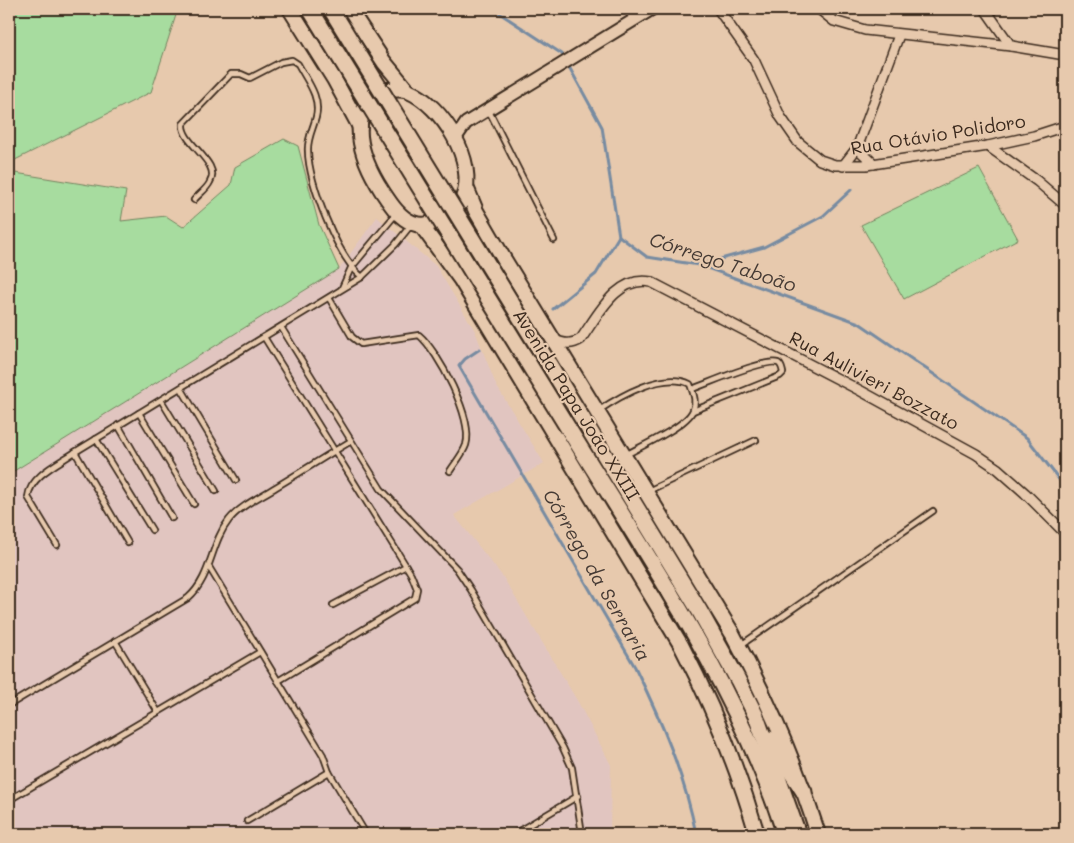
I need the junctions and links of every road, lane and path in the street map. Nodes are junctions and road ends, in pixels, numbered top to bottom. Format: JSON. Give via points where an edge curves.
{"nodes":[{"id":1,"x":290,"y":9,"type":"edge"},
{"id":2,"x":310,"y":9,"type":"edge"},
{"id":3,"x":331,"y":9,"type":"edge"},
{"id":4,"x":349,"y":9,"type":"edge"},
{"id":5,"x":650,"y":9,"type":"edge"},
{"id":6,"x":718,"y":9,"type":"edge"},
{"id":7,"x":819,"y":9,"type":"edge"},
{"id":8,"x":985,"y":9,"type":"edge"},
{"id":9,"x":632,"y":14,"type":"edge"},
{"id":10,"x":899,"y":35,"type":"junction"},
{"id":11,"x":1012,"y":46,"type":"junction"},
{"id":12,"x":1065,"y":55,"type":"edge"},
{"id":13,"x":406,"y":90,"type":"junction"},
{"id":14,"x":488,"y":110,"type":"junction"},
{"id":15,"x":466,"y":123,"type":"junction"},
{"id":16,"x":446,"y":124,"type":"junction"},
{"id":17,"x":1065,"y":126,"type":"edge"},
{"id":18,"x":360,"y":127,"type":"junction"},
{"id":19,"x":455,"y":139,"type":"junction"},
{"id":20,"x":988,"y":146,"type":"junction"},
{"id":21,"x":857,"y":148,"type":"junction"},
{"id":22,"x":874,"y":164,"type":"junction"},
{"id":23,"x":843,"y":166,"type":"junction"},
{"id":24,"x":466,"y":186,"type":"junction"},
{"id":25,"x":194,"y":200,"type":"dead end"},
{"id":26,"x":1065,"y":205,"type":"edge"},
{"id":27,"x":398,"y":212,"type":"junction"},
{"id":28,"x":417,"y":224,"type":"junction"},
{"id":29,"x":554,"y":240,"type":"dead end"},
{"id":30,"x":351,"y":268,"type":"junction"},
{"id":31,"x":362,"y":277,"type":"junction"},
{"id":32,"x":341,"y":289,"type":"junction"},
{"id":33,"x":328,"y":298,"type":"junction"},
{"id":34,"x":281,"y":327,"type":"junction"},
{"id":35,"x":264,"y":337,"type":"junction"},
{"id":36,"x":552,"y":340,"type":"junction"},
{"id":37,"x":181,"y":388,"type":"junction"},
{"id":38,"x":692,"y":390,"type":"junction"},
{"id":39,"x":161,"y":400,"type":"junction"},
{"id":40,"x":693,"y":411,"type":"junction"},
{"id":41,"x":596,"y":412,"type":"junction"},
{"id":42,"x":138,"y":413,"type":"junction"},
{"id":43,"x":118,"y":425,"type":"junction"},
{"id":44,"x":96,"y":439,"type":"junction"},
{"id":45,"x":756,"y":440,"type":"dead end"},
{"id":46,"x":351,"y":441,"type":"junction"},
{"id":47,"x":75,"y":452,"type":"junction"},
{"id":48,"x":334,"y":452,"type":"junction"},
{"id":49,"x":624,"y":456,"type":"junction"},
{"id":50,"x":450,"y":471,"type":"dead end"},
{"id":51,"x":236,"y":480,"type":"dead end"},
{"id":52,"x":216,"y":491,"type":"dead end"},
{"id":53,"x":646,"y":492,"type":"junction"},
{"id":54,"x":194,"y":504,"type":"dead end"},
{"id":55,"x":933,"y":511,"type":"dead end"},
{"id":56,"x":172,"y":518,"type":"dead end"},
{"id":57,"x":152,"y":530,"type":"dead end"},
{"id":58,"x":1065,"y":533,"type":"edge"},
{"id":59,"x":128,"y":543,"type":"dead end"},
{"id":60,"x":56,"y":544,"type":"dead end"},
{"id":61,"x":406,"y":566,"type":"junction"},
{"id":62,"x":209,"y":567,"type":"junction"},
{"id":63,"x":333,"y":605,"type":"dead end"},
{"id":64,"x":9,"y":638,"type":"edge"},
{"id":65,"x":115,"y":640,"type":"junction"},
{"id":66,"x":740,"y":646,"type":"junction"},
{"id":67,"x":9,"y":647,"type":"edge"},
{"id":68,"x":260,"y":652,"type":"junction"},
{"id":69,"x":278,"y":681,"type":"junction"},
{"id":70,"x":9,"y":705,"type":"edge"},
{"id":71,"x":158,"y":712,"type":"junction"},
{"id":72,"x":756,"y":716,"type":"junction"},
{"id":73,"x":756,"y":760,"type":"junction"},
{"id":74,"x":329,"y":772,"type":"junction"},
{"id":75,"x":804,"y":792,"type":"junction"},
{"id":76,"x":578,"y":796,"type":"junction"},
{"id":77,"x":9,"y":800,"type":"edge"},
{"id":78,"x":247,"y":820,"type":"dead end"},
{"id":79,"x":366,"y":834,"type":"edge"},
{"id":80,"x":514,"y":834,"type":"edge"},
{"id":81,"x":582,"y":834,"type":"edge"},
{"id":82,"x":757,"y":834,"type":"edge"},
{"id":83,"x":775,"y":834,"type":"edge"},
{"id":84,"x":785,"y":834,"type":"edge"},
{"id":85,"x":798,"y":834,"type":"edge"},
{"id":86,"x":818,"y":834,"type":"edge"}],
"edges":[{"from":1,"to":18,"type":"main road"},
{"from":2,"to":73,"type":"highway","name":"Avenida Papa João XXIII","bridge":true,"via":[[705,651]]},
{"from":3,"to":72,"type":"highway","name":"Avenida Papa João XXIII","bridge":true,"via":[[699,610]]},
{"from":4,"to":13,"type":"main road"},
{"from":5,"to":9,"type":"street"},
{"from":6,"to":23,"type":"street","name":"Rua Otávio Polidoro","via":[[754,60],[780,116],[798,142],[820,160]]},
{"from":7,"to":10,"type":"street","via":[[847,26]]},
{"from":8,"to":11,"type":"street"},
{"from":9,"to":14,"type":"street","via":[[586,49]]},
{"from":10,"to":11,"type":"street"},
{"from":10,"to":21,"type":"street"},
{"from":11,"to":12,"type":"street"},
{"from":13,"to":16,"type":"main road","via":[[426,102]]},
{"from":13,"to":18,"type":"main road","via":[[386,90],[370,99]]},
{"from":14,"to":15,"type":"street"},
{"from":14,"to":29,"type":"lane"},
{"from":15,"to":16,"type":"street"},
{"from":15,"to":19,"type":"street"},
{"from":16,"to":19,"type":"main road"},
{"from":17,"to":20,"type":"street","name":"Rua Otávio Polidoro"},
{"from":18,"to":27,"type":"main road","via":[[367,165]]},
{"from":19,"to":24,"type":"main road","via":[[464,162]]},
{"from":20,"to":22,"type":"street","name":"Rua Otávio Polidoro"},
{"from":20,"to":26,"type":"street"},
{"from":21,"to":22,"type":"street"},
{"from":21,"to":23,"type":"street"},
{"from":22,"to":23,"type":"street","name":"Rua Otávio Polidoro"},
{"from":24,"to":28,"type":"main road","via":[[457,208],[445,218]]},
{"from":24,"to":36,"type":"main road","name":"Avenida Papa João XXIII","via":[[476,211]]},
{"from":25,"to":30,"type":"lane","via":[[211,182],[212,176],[206,159],[184,132],[184,124],[231,74],[250,78],[292,60],[298,64],[317,102],[309,139],[309,159],[331,232]]},
{"from":27,"to":28,"type":"main road"},
{"from":27,"to":30,"type":"lane"},
{"from":28,"to":31,"type":"lane"},
{"from":28,"to":82,"type":"main road","name":"Avenida Papa João XXIII","via":[[461,280],[682,645],[734,764]]},
{"from":30,"to":31,"type":"lane"},
{"from":30,"to":32,"type":"lane"},
{"from":31,"to":32,"type":"lane"},
{"from":32,"to":33,"type":"lane"},
{"from":33,"to":34,"type":"lane"},
{"from":33,"to":50,"type":"lane","via":[[352,336],[361,344],[418,335],[429,344],[444,366],[464,416],[466,443]]},
{"from":34,"to":35,"type":"lane"},
{"from":34,"to":46,"type":"lane"},
{"from":35,"to":37,"type":"lane"},
{"from":35,"to":48,"type":"lane"},
{"from":36,"to":41,"type":"main road","name":"Avenida Papa João XXIII"},
{"from":36,"to":58,"type":"street","name":"Rua Aulivieri Bozzato","via":[[576,343],[606,304],[626,285],[639,280],[652,282],[976,454],[998,469]]},
{"from":37,"to":39,"type":"lane"},
{"from":37,"to":51,"type":"lane"},
{"from":38,"to":40,"type":"lane","via":[[695,397]]},
{"from":38,"to":40,"type":"lane","via":[[762,363],[778,363],[783,373]]},
{"from":38,"to":41,"type":"lane","via":[[690,384],[681,380],[661,381],[618,398]]},
{"from":39,"to":42,"type":"lane"},
{"from":39,"to":52,"type":"lane"},
{"from":40,"to":49,"type":"lane","via":[[685,420]]},
{"from":41,"to":49,"type":"main road","name":"Avenida Papa João XXIII"},
{"from":42,"to":43,"type":"lane"},
{"from":42,"to":54,"type":"lane"},
{"from":43,"to":44,"type":"lane"},
{"from":43,"to":56,"type":"lane"},
{"from":44,"to":47,"type":"lane"},
{"from":44,"to":57,"type":"lane"},
{"from":45,"to":53,"type":"lane"},
{"from":46,"to":48,"type":"lane"},
{"from":46,"to":76,"type":"lane","via":[[381,489],[457,569],[471,590],[563,748],[572,768]]},
{"from":47,"to":59,"type":"lane"},
{"from":47,"to":60,"type":"lane","via":[[37,478],[28,490],[28,497]]},
{"from":48,"to":61,"type":"lane"},
{"from":48,"to":62,"type":"lane","via":[[230,518],[220,533]]},
{"from":49,"to":53,"type":"main road","name":"Avenida Papa João XXIII"},
{"from":53,"to":66,"type":"main road","name":"Avenida Papa João XXIII"},
{"from":55,"to":66,"type":"lane"},
{"from":61,"to":63,"type":"lane"},
{"from":61,"to":69,"type":"lane","via":[[417,589],[415,598]]},
{"from":62,"to":65,"type":"lane","via":[[198,589],[188,598]]},
{"from":62,"to":68,"type":"lane"},
{"from":64,"to":67,"type":"lane"},
{"from":65,"to":70,"type":"lane"},
{"from":65,"to":71,"type":"lane"},
{"from":66,"to":75,"type":"main road","name":"Avenida Papa João XXIII","via":[[762,688]]},
{"from":68,"to":69,"type":"lane"},
{"from":68,"to":71,"type":"lane"},
{"from":69,"to":74,"type":"lane","via":[[323,755]]},
{"from":71,"to":77,"type":"lane"},
{"from":72,"to":75,"type":"highway"},
{"from":72,"to":85,"type":"highway","name":"Avenida Papa João XXIII"},
{"from":73,"to":83,"type":"highway"},
{"from":73,"to":84,"type":"highway","name":"Avenida Papa João XXIII"},
{"from":74,"to":78,"type":"lane"},
{"from":74,"to":79,"type":"lane"},
{"from":75,"to":86,"type":"main road","name":"Avenida Papa João XXIII"},
{"from":76,"to":80,"type":"lane"},
{"from":76,"to":81,"type":"lane"}]}
